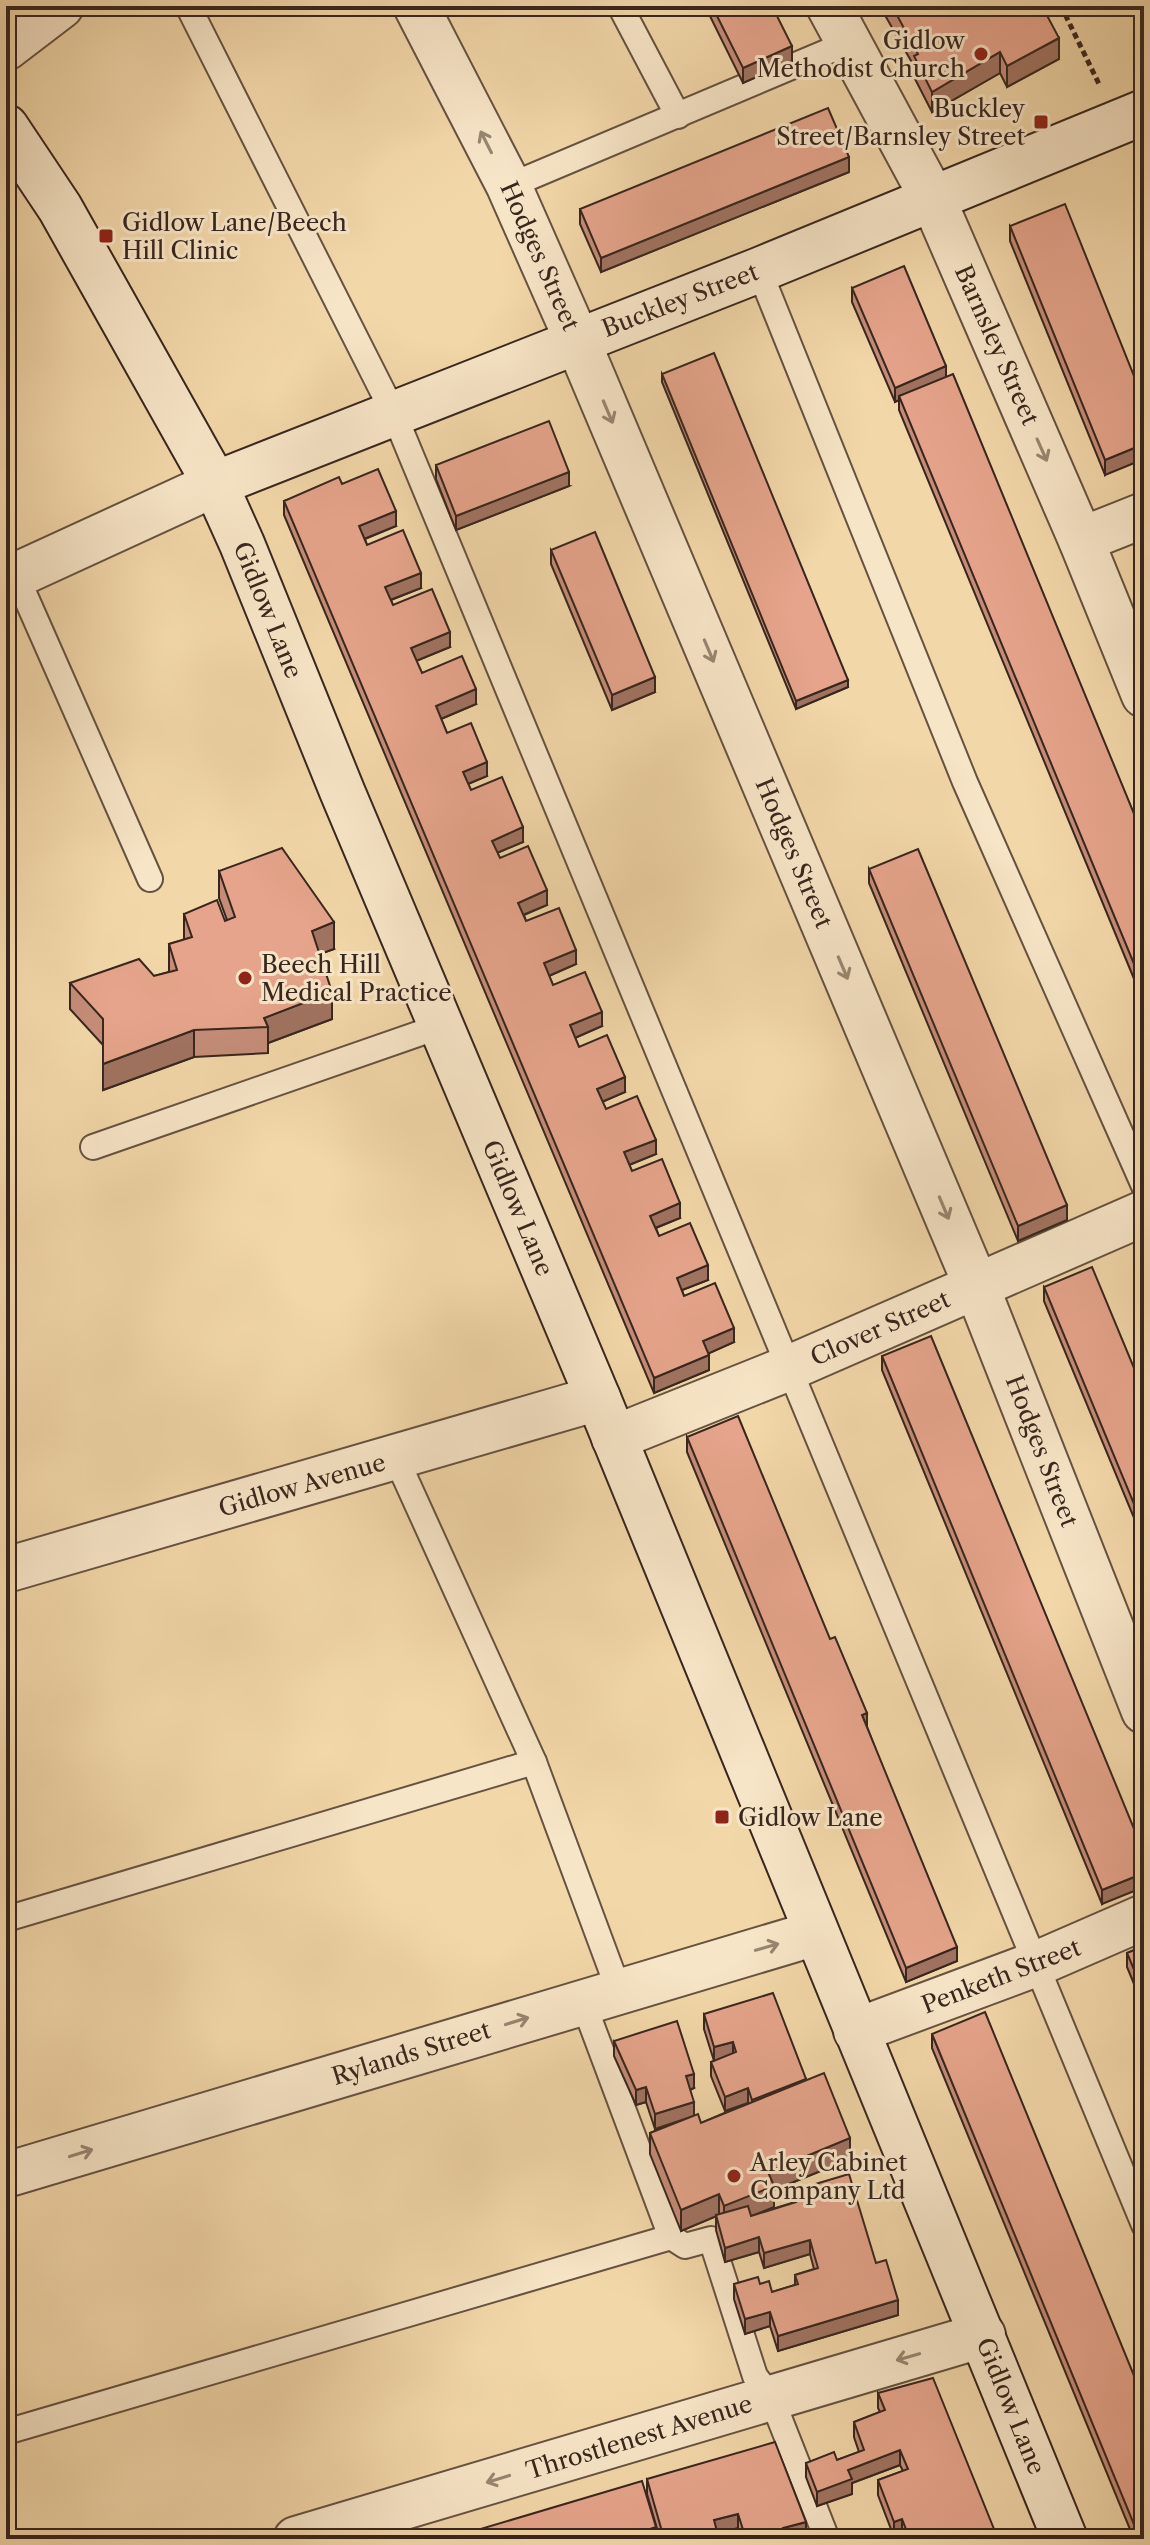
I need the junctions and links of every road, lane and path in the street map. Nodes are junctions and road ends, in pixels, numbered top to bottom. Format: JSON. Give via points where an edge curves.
{"nodes":[{"id":1,"x":61,"y":6,"type":"edge"},
{"id":2,"x":188,"y":6,"type":"edge"},
{"id":3,"x":416,"y":6,"type":"edge"},
{"id":4,"x":620,"y":6,"type":"edge"},
{"id":5,"x":1061,"y":6,"type":"edge"},
{"id":6,"x":839,"y":25,"type":"edge"},
{"id":7,"x":6,"y":48,"type":"edge"},
{"id":8,"x":678,"y":116,"type":"junction"},
{"id":9,"x":1131,"y":117,"type":"edge"},
{"id":10,"x":6,"y":127,"type":"edge"},
{"id":11,"x":509,"y":186,"type":"junction"},
{"id":12,"x":933,"y":199,"type":"junction"},
{"id":13,"x":759,"y":270,"type":"junction"},
{"id":14,"x":577,"y":340,"type":"junction"},
{"id":15,"x":394,"y":414,"type":"junction"},
{"id":16,"x":215,"y":484,"type":"junction"},
{"id":17,"x":1144,"y":515,"type":"edge"},
{"id":18,"x":1081,"y":540,"type":"junction"},
{"id":19,"x":10,"y":570,"type":"edge"},
{"id":20,"x":1144,"y":695,"type":"edge"},
{"id":21,"x":150,"y":879,"type":"dead end"},
{"id":22,"x":441,"y":1026,"type":"junction"},
{"id":23,"x":93,"y":1147,"type":"dead end"},
{"id":24,"x":1144,"y":1186,"type":"edge"},
{"id":25,"x":1144,"y":1213,"type":"edge"},
{"id":26,"x":976,"y":1285,"type":"junction"},
{"id":27,"x":789,"y":1368,"type":"junction"},
{"id":28,"x":598,"y":1398,"type":"junction"},
{"id":29,"x":614,"y":1438,"type":"junction"},
{"id":30,"x":396,"y":1458,"type":"junction"},
{"id":31,"x":6,"y":1570,"type":"edge"},
{"id":32,"x":1144,"y":1711,"type":"edge"},
{"id":33,"x":534,"y":1762,"type":"junction"},
{"id":34,"x":1144,"y":1917,"type":"edge"},
{"id":35,"x":6,"y":1919,"type":"edge"},
{"id":36,"x":816,"y":1933,"type":"junction"},
{"id":37,"x":1036,"y":1964,"type":"junction"},
{"id":38,"x":601,"y":1996,"type":"junction"},
{"id":39,"x":856,"y":2031,"type":"junction"},
{"id":40,"x":6,"y":2175,"type":"edge"},
{"id":41,"x":1144,"y":2225,"type":"edge"},
{"id":42,"x":671,"y":2237,"type":"junction"},
{"id":43,"x":983,"y":2335,"type":"junction"},
{"id":44,"x":771,"y":2397,"type":"junction"},
{"id":45,"x":6,"y":2432,"type":"edge"},
{"id":46,"x":296,"y":2539,"type":"edge"},
{"id":47,"x":827,"y":2539,"type":"edge"},
{"id":48,"x":1065,"y":2539,"type":"edge"}],
"edges":[{"from":1,"to":7,"type":"street"},
{"from":2,"to":15,"type":"lane"},
{"from":11,"to":3,"type":"street","name":"Hodges Street","one_way":true},
{"from":4,"to":8,"type":"lane"},
{"from":5,"to":9,"type":"path"},
{"from":6,"to":8,"type":"lane"},
{"from":6,"to":12,"type":"street","name":"Barnsley Street"},
{"from":8,"to":11,"type":"lane"},
{"from":9,"to":12,"type":"street","name":"Buckley Street"},
{"from":10,"to":16,"type":"street","name":"Gidlow Lane","via":[[60,208]]},
{"from":11,"to":14,"type":"street","name":"Hodges Street"},
{"from":12,"to":13,"type":"street","name":"Buckley Street"},
{"from":12,"to":18,"type":"street","name":"Barnsley Street","one_way":true},
{"from":13,"to":14,"type":"street","name":"Buckley Street"},
{"from":13,"to":24,"type":"lane","via":[[965,782]]},
{"from":14,"to":15,"type":"street","name":"Buckley Street"},
{"from":14,"to":26,"type":"street","name":"Hodges Street","one_way":true},
{"from":15,"to":16,"type":"street","name":"Buckley Street"},
{"from":15,"to":27,"type":"lane"},
{"from":16,"to":19,"type":"street","name":"Buckley Street"},
{"from":16,"to":22,"type":"street","name":"Gidlow Lane"},
{"from":17,"to":18,"type":"street"},
{"from":18,"to":20,"type":"street","name":"Barnsley Street"},
{"from":19,"to":21,"type":"lane"},
{"from":22,"to":23,"type":"lane"},
{"from":22,"to":28,"type":"street","name":"Gidlow Lane"},
{"from":25,"to":26,"type":"street","name":"Clover Street"},
{"from":26,"to":27,"type":"street","name":"Clover Street"},
{"from":26,"to":32,"type":"street","name":"Hodges Street"},
{"from":27,"to":29,"type":"street","name":"Clover Street"},
{"from":27,"to":37,"type":"lane"},
{"from":28,"to":29,"type":"street","name":"Gidlow Lane"},
{"from":28,"to":30,"type":"street","name":"Gidlow Avenue"},
{"from":29,"to":36,"type":"street","name":"Gidlow Lane"},
{"from":30,"to":31,"type":"street","name":"Gidlow Avenue"},
{"from":30,"to":33,"type":"lane"},
{"from":33,"to":35,"type":"lane"},
{"from":33,"to":38,"type":"lane"},
{"from":34,"to":37,"type":"street","name":"Penketh Street"},
{"from":38,"to":36,"type":"street","name":"Rylands Street","one_way":true},
{"from":36,"to":39,"type":"street","name":"Gidlow Lane"},
{"from":37,"to":39,"type":"street","name":"Penketh Street"},
{"from":37,"to":41,"type":"lane"},
{"from":40,"to":38,"type":"street","name":"Rylands Street","one_way":true},
{"from":38,"to":42,"type":"lane"},
{"from":39,"to":43,"type":"street","name":"Gidlow Lane"},
{"from":42,"to":44,"type":"lane","via":[[685,2246],[711,2239],[755,2376]]},
{"from":42,"to":45,"type":"lane"},
{"from":43,"to":44,"type":"street","name":"Throstlenest Avenue","one_way":true},
{"from":43,"to":48,"type":"street","name":"Gidlow Lane"},
{"from":44,"to":46,"type":"street","name":"Throstlenest Avenue","one_way":true},
{"from":44,"to":47,"type":"lane"}]}
